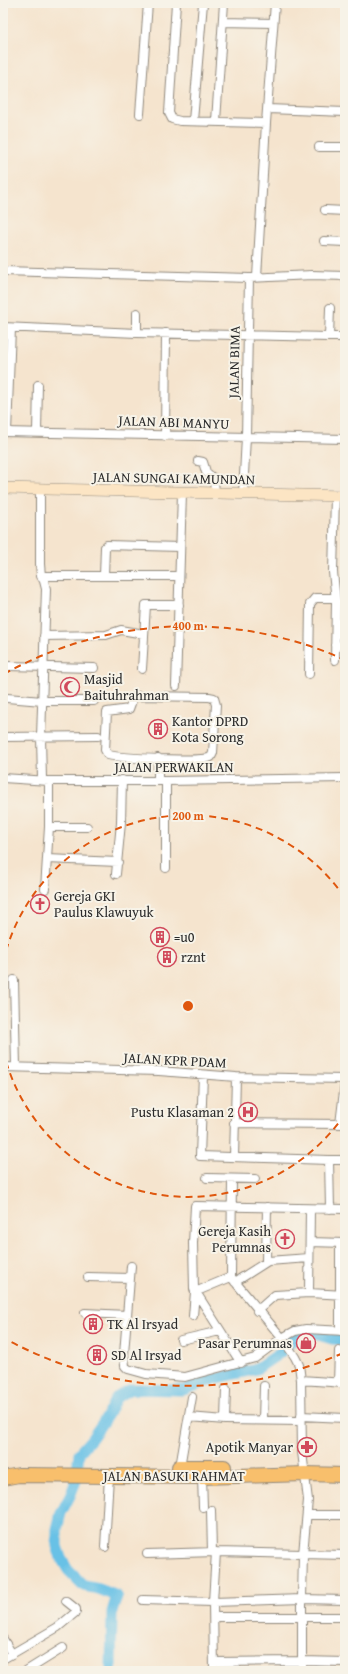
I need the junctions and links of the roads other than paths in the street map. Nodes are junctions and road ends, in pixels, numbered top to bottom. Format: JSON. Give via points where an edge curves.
{"nodes":[{"id":1,"x":148,"y":3,"type":"edge"},
{"id":2,"x":176,"y":3,"type":"edge"},
{"id":3,"x":203,"y":3,"type":"edge"},
{"id":4,"x":224,"y":3,"type":"edge"},
{"id":5,"x":275,"y":3,"type":"edge"},
{"id":6,"x":223,"y":22,"type":"junction"},
{"id":7,"x":273,"y":23,"type":"junction"},
{"id":8,"x":268,"y":109,"type":"junction"},
{"id":9,"x":345,"y":112,"type":"edge"},
{"id":10,"x":140,"y":114,"type":"dead end"},
{"id":11,"x":193,"y":121,"type":"junction"},
{"id":12,"x":216,"y":121,"type":"junction"},
{"id":13,"x":266,"y":123,"type":"junction"},
{"id":14,"x":319,"y":147,"type":"dead end"},
{"id":15,"x":345,"y":147,"type":"edge"},
{"id":16,"x":326,"y":210,"type":"dead end"},
{"id":17,"x":345,"y":211,"type":"edge"},
{"id":18,"x":324,"y":242,"type":"dead end"},
{"id":19,"x":345,"y":242,"type":"edge"},
{"id":20,"x":3,"y":271,"type":"edge"},
{"id":21,"x":345,"y":276,"type":"edge"},
{"id":22,"x":253,"y":277,"type":"junction"},
{"id":23,"x":330,"y":308,"type":"dead end"},
{"id":24,"x":137,"y":313,"type":"dead end"},
{"id":25,"x":7,"y":328,"type":"edge"},
{"id":26,"x":137,"y":333,"type":"junction"},
{"id":27,"x":166,"y":333,"type":"junction"},
{"id":28,"x":248,"y":336,"type":"junction"},
{"id":29,"x":329,"y":337,"type":"junction"},
{"id":30,"x":345,"y":337,"type":"edge"},
{"id":31,"x":38,"y":385,"type":"dead end"},
{"id":32,"x":5,"y":432,"type":"edge"},
{"id":33,"x":36,"y":432,"type":"junction"},
{"id":34,"x":165,"y":436,"type":"junction"},
{"id":35,"x":246,"y":437,"type":"junction"},
{"id":36,"x":345,"y":439,"type":"edge"},
{"id":37,"x":198,"y":461,"type":"dead end"},
{"id":38,"x":3,"y":488,"type":"edge"},
{"id":39,"x":40,"y":489,"type":"junction"},
{"id":40,"x":182,"y":493,"type":"junction"},
{"id":41,"x":214,"y":494,"type":"junction"},
{"id":42,"x":243,"y":494,"type":"junction"},
{"id":43,"x":340,"y":496,"type":"edge"},
{"id":44,"x":180,"y":547,"type":"junction"},
{"id":45,"x":41,"y":576,"type":"junction"},
{"id":46,"x":104,"y":576,"type":"junction"},
{"id":47,"x":179,"y":576,"type":"junction"},
{"id":48,"x":335,"y":598,"type":"junction"},
{"id":49,"x":179,"y":605,"type":"junction"},
{"id":50,"x":144,"y":634,"type":"junction"},
{"id":51,"x":44,"y":636,"type":"junction"},
{"id":52,"x":335,"y":646,"type":"junction"},
{"id":53,"x":345,"y":646,"type":"edge"},
{"id":54,"x":335,"y":660,"type":"dead end"},
{"id":55,"x":7,"y":666,"type":"dead end"},
{"id":56,"x":44,"y":668,"type":"junction"},
{"id":57,"x":94,"y":668,"type":"dead end"},
{"id":58,"x":142,"y":669,"type":"dead end"},
{"id":59,"x":310,"y":674,"type":"dead end"},
{"id":60,"x":176,"y":686,"type":"dead end"},
{"id":61,"x":7,"y":698,"type":"dead end"},
{"id":62,"x":42,"y":701,"type":"junction"},
{"id":63,"x":94,"y":701,"type":"dead end"},
{"id":64,"x":98,"y":736,"type":"dead end"},
{"id":65,"x":3,"y":737,"type":"edge"},
{"id":66,"x":41,"y":737,"type":"junction"},
{"id":67,"x":158,"y":758,"type":"junction"},
{"id":68,"x":3,"y":778,"type":"edge"},
{"id":69,"x":345,"y":778,"type":"edge"},
{"id":70,"x":45,"y":780,"type":"junction"},
{"id":71,"x":122,"y":780,"type":"junction"},
{"id":72,"x":162,"y":781,"type":"junction"},
{"id":73,"x":50,"y":827,"type":"junction"},
{"id":74,"x":87,"y":827,"type":"dead end"},
{"id":75,"x":47,"y":859,"type":"junction"},
{"id":76,"x":118,"y":862,"type":"junction"},
{"id":77,"x":166,"y":868,"type":"dead end"},
{"id":78,"x":116,"y":874,"type":"dead end"},
{"id":79,"x":45,"y":889,"type":"dead end"},
{"id":80,"x":14,"y":980,"type":"dead end"},
{"id":81,"x":3,"y":1067,"type":"edge"},
{"id":82,"x":16,"y":1067,"type":"junction"},
{"id":83,"x":202,"y":1075,"type":"junction"},
{"id":84,"x":236,"y":1077,"type":"junction"},
{"id":85,"x":345,"y":1079,"type":"edge"},
{"id":86,"x":345,"y":1083,"type":"edge"},
{"id":87,"x":234,"y":1123,"type":"junction"},
{"id":88,"x":343,"y":1124,"type":"edge"},
{"id":89,"x":234,"y":1157,"type":"junction"},
{"id":90,"x":329,"y":1160,"type":"junction"},
{"id":91,"x":345,"y":1160,"type":"edge"},
{"id":92,"x":206,"y":1178,"type":"dead end"},
{"id":93,"x":232,"y":1179,"type":"junction"},
{"id":94,"x":255,"y":1179,"type":"dead end"},
{"id":95,"x":231,"y":1206,"type":"junction"},
{"id":96,"x":267,"y":1208,"type":"junction"},
{"id":97,"x":310,"y":1209,"type":"junction"},
{"id":98,"x":330,"y":1209,"type":"junction"},
{"id":99,"x":345,"y":1209,"type":"edge"},
{"id":100,"x":310,"y":1242,"type":"junction"},
{"id":101,"x":342,"y":1243,"type":"edge"},
{"id":102,"x":309,"y":1258,"type":"junction"},
{"id":103,"x":266,"y":1262,"type":"junction"},
{"id":104,"x":130,"y":1266,"type":"dead end"},
{"id":105,"x":88,"y":1277,"type":"dead end"},
{"id":106,"x":130,"y":1278,"type":"junction"},
{"id":107,"x":233,"y":1279,"type":"junction"},
{"id":108,"x":195,"y":1292,"type":"junction"},
{"id":109,"x":309,"y":1293,"type":"junction"},
{"id":110,"x":343,"y":1295,"type":"edge"},
{"id":111,"x":258,"y":1311,"type":"junction"},
{"id":112,"x":85,"y":1313,"type":"dead end"},
{"id":113,"x":127,"y":1315,"type":"junction"},
{"id":114,"x":193,"y":1316,"type":"dead end"},
{"id":115,"x":220,"y":1331,"type":"junction"},
{"id":116,"x":343,"y":1331,"type":"edge"},
{"id":117,"x":282,"y":1339,"type":"junction"},
{"id":118,"x":181,"y":1340,"type":"dead end"},
{"id":119,"x":339,"y":1351,"type":"dead end"},
{"id":120,"x":241,"y":1363,"type":"junction"},
{"id":121,"x":301,"y":1380,"type":"junction"},
{"id":122,"x":341,"y":1383,"type":"edge"},
{"id":123,"x":264,"y":1386,"type":"dead end"},
{"id":124,"x":226,"y":1389,"type":"dead end"},
{"id":125,"x":192,"y":1397,"type":"dead end"},
{"id":126,"x":190,"y":1417,"type":"junction"},
{"id":127,"x":345,"y":1418,"type":"edge"},
{"id":128,"x":301,"y":1419,"type":"junction"},
{"id":129,"x":225,"y":1420,"type":"junction"},
{"id":130,"x":263,"y":1420,"type":"junction"},
{"id":131,"x":180,"y":1467,"type":"junction"},
{"id":132,"x":345,"y":1468,"type":"edge"},
{"id":133,"x":3,"y":1469,"type":"edge"},
{"id":134,"x":149,"y":1471,"type":"junction"},
{"id":135,"x":305,"y":1471,"type":"junction"},
{"id":136,"x":60,"y":1472,"type":"junction"},
{"id":137,"x":101,"y":1473,"type":"junction"},
{"id":138,"x":345,"y":1475,"type":"edge"},
{"id":139,"x":202,"y":1477,"type":"junction"},
{"id":140,"x":3,"y":1478,"type":"edge"},
{"id":141,"x":307,"y":1515,"type":"junction"},
{"id":142,"x":345,"y":1515,"type":"edge"},
{"id":143,"x":106,"y":1547,"type":"dead end"},
{"id":144,"x":214,"y":1552,"type":"junction"},
{"id":145,"x":147,"y":1554,"type":"dead end"},
{"id":146,"x":303,"y":1554,"type":"junction"},
{"id":147,"x":345,"y":1555,"type":"edge"},
{"id":148,"x":302,"y":1599,"type":"junction"},
{"id":149,"x":143,"y":1600,"type":"dead end"},
{"id":150,"x":345,"y":1600,"type":"edge"},
{"id":151,"x":66,"y":1601,"type":"dead end"},
{"id":152,"x":213,"y":1602,"type":"junction"},
{"id":153,"x":302,"y":1616,"type":"junction"},
{"id":154,"x":214,"y":1617,"type":"junction"},
{"id":155,"x":345,"y":1617,"type":"edge"},
{"id":156,"x":3,"y":1639,"type":"edge"},
{"id":157,"x":63,"y":1648,"type":"dead end"},
{"id":158,"x":12,"y":1654,"type":"junction"},
{"id":159,"x":3,"y":1659,"type":"edge"},
{"id":160,"x":302,"y":1661,"type":"junction"},
{"id":161,"x":214,"y":1662,"type":"junction"},
{"id":162,"x":345,"y":1662,"type":"edge"},
{"id":163,"x":26,"y":1671,"type":"edge"},
{"id":164,"x":214,"y":1671,"type":"edge"},
{"id":165,"x":302,"y":1671,"type":"edge"}],
"edges":[{"from":1,"to":10,"type":"street"},
{"from":2,"to":11,"type":"street","via":[[169,113],[172,119]]},
{"from":3,"to":11,"type":"street"},
{"from":4,"to":6,"type":"street"},
{"from":5,"to":7,"type":"street","name":"JALAN BIMA"},
{"from":6,"to":7,"type":"street"},
{"from":6,"to":12,"type":"street"},
{"from":7,"to":8,"type":"street","name":"JALAN BIMA"},
{"from":8,"to":9,"type":"street"},
{"from":8,"to":13,"type":"street","name":"JALAN BIMA"},
{"from":11,"to":12,"type":"street"},
{"from":12,"to":13,"type":"street"},
{"from":13,"to":22,"type":"street","name":"JALAN BIMA"},
{"from":14,"to":15,"type":"street"},
{"from":16,"to":17,"type":"street"},
{"from":18,"to":19,"type":"street"},
{"from":20,"to":22,"type":"street"},
{"from":21,"to":22,"type":"street"},
{"from":22,"to":28,"type":"street","name":"JALAN BIMA"},
{"from":23,"to":29,"type":"street"},
{"from":24,"to":26,"type":"street"},
{"from":25,"to":26,"type":"street"},
{"from":25,"to":32,"type":"street"},
{"from":26,"to":27,"type":"street"},
{"from":27,"to":28,"type":"street"},
{"from":27,"to":34,"type":"street"},
{"from":28,"to":29,"type":"street"},
{"from":28,"to":35,"type":"street","name":"JALAN BIMA"},
{"from":29,"to":30,"type":"street"},
{"from":31,"to":33,"type":"street"},
{"from":32,"to":33,"type":"street","name":"JALAN ABI MANYU"},
{"from":33,"to":34,"type":"street","name":"JALAN ABI MANYU"},
{"from":34,"to":35,"type":"street","name":"JALAN ABI MANYU"},
{"from":35,"to":36,"type":"street","name":"JALAN ABI MANYU"},
{"from":35,"to":42,"type":"street","name":"JALAN BIMA"},
{"from":37,"to":41,"type":"street","via":[[203,462],[206,472],[214,479]]},
{"from":38,"to":39,"type":"main road","name":"JALAN SUNGAI KAMUNDAN"},
{"from":39,"to":40,"type":"main road","name":"JALAN SUNGAI KAMUNDAN"},
{"from":39,"to":45,"type":"street"},
{"from":40,"to":41,"type":"main road","name":"JALAN SUNGAI KAMUNDAN"},
{"from":40,"to":44,"type":"street"},
{"from":41,"to":42,"type":"main road","name":"JALAN SUNGAI KAMUNDAN"},
{"from":42,"to":43,"type":"main road","name":"JALAN SUNGAI KAMUNDAN"},
{"from":43,"to":48,"type":"street","via":[[333,572]]},
{"from":44,"to":46,"type":"street","via":[[107,545]]},
{"from":44,"to":47,"type":"street"},
{"from":45,"to":46,"type":"street"},
{"from":45,"to":51,"type":"street","via":[[46,589]]},
{"from":46,"to":47,"type":"street"},
{"from":47,"to":49,"type":"street"},
{"from":48,"to":52,"type":"street"},
{"from":48,"to":59,"type":"street","via":[[315,598],[310,604]]},
{"from":49,"to":50,"type":"street","via":[[147,604]]},
{"from":49,"to":60,"type":"street"},
{"from":50,"to":51,"type":"street","via":[[121,630],[106,635]]},
{"from":50,"to":58,"type":"street"},
{"from":51,"to":56,"type":"street"},
{"from":52,"to":53,"type":"street"},
{"from":52,"to":54,"type":"street"},
{"from":55,"to":56,"type":"street"},
{"from":56,"to":57,"type":"street"},
{"from":56,"to":62,"type":"street"},
{"from":61,"to":62,"type":"street"},
{"from":62,"to":63,"type":"street"},
{"from":62,"to":66,"type":"street"},
{"from":64,"to":66,"type":"street"},
{"from":65,"to":66,"type":"street"},
{"from":66,"to":70,"type":"street"},
{"from":67,"to":67,"type":"street","via":[[108,755],[105,750],[107,712],[128,710],[133,698],[137,696],[214,698],[216,705],[211,757]]},
{"from":67,"to":72,"type":"street"},
{"from":68,"to":70,"type":"street","name":"JALAN PERWAKILAN"},
{"from":69,"to":72,"type":"street","name":"JALAN PERWAKILAN"},
{"from":70,"to":71,"type":"street","name":"JALAN PERWAKILAN"},
{"from":70,"to":73,"type":"street"},
{"from":71,"to":72,"type":"street","name":"JALAN PERWAKILAN"},
{"from":71,"to":76,"type":"street"},
{"from":72,"to":77,"type":"street"},
{"from":73,"to":74,"type":"street"},
{"from":73,"to":75,"type":"street"},
{"from":75,"to":76,"type":"street"},
{"from":75,"to":79,"type":"street"},
{"from":76,"to":78,"type":"street"},
{"from":80,"to":82,"type":"street"},
{"from":81,"to":82,"type":"street","name":"JALAN KPR PDAM"},
{"from":82,"to":83,"type":"street","name":"JALAN KPR PDAM","via":[[159,1071]]},
{"from":83,"to":84,"type":"street","name":"JALAN KPR PDAM"},
{"from":83,"to":89,"type":"street","via":[[199,1154],[202,1157]]},
{"from":84,"to":85,"type":"street","name":"JALAN KPR PDAM"},
{"from":84,"to":87,"type":"street"},
{"from":86,"to":88,"type":"street"},
{"from":87,"to":88,"type":"street"},
{"from":87,"to":89,"type":"street"},
{"from":89,"to":90,"type":"street"},
{"from":90,"to":91,"type":"street"},
{"from":90,"to":98,"type":"street"},
{"from":92,"to":93,"type":"street"},
{"from":93,"to":94,"type":"street"},
{"from":93,"to":95,"type":"street"},
{"from":95,"to":96,"type":"street"},
{"from":95,"to":107,"type":"street"},
{"from":95,"to":108,"type":"street","via":[[194,1206]]},
{"from":96,"to":97,"type":"street"},
{"from":96,"to":103,"type":"street"},
{"from":97,"to":98,"type":"street"},
{"from":97,"to":100,"type":"street"},
{"from":98,"to":99,"type":"street"},
{"from":100,"to":101,"type":"street"},
{"from":100,"to":102,"type":"street"},
{"from":101,"to":110,"type":"street"},
{"from":102,"to":103,"type":"street"},
{"from":102,"to":109,"type":"street"},
{"from":103,"to":107,"type":"street"},
{"from":104,"to":106,"type":"street"},
{"from":105,"to":106,"type":"street"},
{"from":106,"to":113,"type":"street"},
{"from":107,"to":108,"type":"street"},
{"from":107,"to":111,"type":"street"},
{"from":108,"to":114,"type":"street"},
{"from":108,"to":115,"type":"street"},
{"from":109,"to":110,"type":"street"},
{"from":109,"to":111,"type":"street","via":[[275,1295]]},
{"from":110,"to":116,"type":"street"},
{"from":111,"to":117,"type":"street"},
{"from":112,"to":113,"type":"street"},
{"from":113,"to":120,"type":"street","via":[[124,1354],[125,1366],[128,1368],[154,1375],[182,1378]]},
{"from":115,"to":118,"type":"street"},
{"from":115,"to":120,"type":"street"},
{"from":116,"to":117,"type":"street","via":[[302,1329]]},
{"from":117,"to":120,"type":"street","via":[[259,1356]]},
{"from":117,"to":121,"type":"street","via":[[299,1365]]},
{"from":119,"to":122,"type":"street"},
{"from":121,"to":122,"type":"street"},
{"from":121,"to":128,"type":"street"},
{"from":123,"to":130,"type":"street"},
{"from":124,"to":129,"type":"street"},
{"from":125,"to":126,"type":"street"},
{"from":126,"to":129,"type":"street"},
{"from":126,"to":131,"type":"street"},
{"from":127,"to":128,"type":"street"},
{"from":128,"to":130,"type":"street"},
{"from":128,"to":135,"type":"street"},
{"from":129,"to":130,"type":"street"},
{"from":131,"to":134,"type":"highway","name":"JALAN BASUKI RAHMAT"},
{"from":131,"to":135,"type":"highway","name":"JALAN BASUKI RAHMAT"},
{"from":132,"to":135,"type":"highway","name":"JALAN BASUKI RAHMAT"},
{"from":133,"to":136,"type":"highway","name":"JALAN BASUKI RAHMAT","via":[[35,1466]]},
{"from":134,"to":137,"type":"highway","name":"JALAN BASUKI RAHMAT"},
{"from":134,"to":139,"type":"highway","name":"JALAN BASUKI RAHMAT"},
{"from":135,"to":138,"type":"highway","name":"JALAN BASUKI RAHMAT"},
{"from":135,"to":139,"type":"highway","name":"JALAN BASUKI RAHMAT"},
{"from":135,"to":141,"type":"street"},
{"from":136,"to":137,"type":"highway","name":"JALAN BASUKI RAHMAT"},
{"from":136,"to":140,"type":"highway","name":"JALAN BASUKI RAHMAT"},
{"from":137,"to":143,"type":"street"},
{"from":139,"to":144,"type":"street"},
{"from":141,"to":142,"type":"street"},
{"from":141,"to":146,"type":"street"},
{"from":144,"to":145,"type":"street"},
{"from":144,"to":146,"type":"street"},
{"from":144,"to":152,"type":"street"},
{"from":146,"to":147,"type":"street"},
{"from":146,"to":148,"type":"street"},
{"from":148,"to":150,"type":"street"},
{"from":148,"to":152,"type":"street"},
{"from":148,"to":153,"type":"street"},
{"from":149,"to":152,"type":"street"},
{"from":151,"to":158,"type":"street","via":[[76,1609],[76,1612],[58,1627]]},
{"from":152,"to":154,"type":"street"},
{"from":153,"to":154,"type":"street"},
{"from":153,"to":155,"type":"street"},
{"from":153,"to":160,"type":"street"},
{"from":154,"to":161,"type":"street"},
{"from":156,"to":158,"type":"street"},
{"from":157,"to":163,"type":"street"},
{"from":158,"to":159,"type":"street"},
{"from":160,"to":161,"type":"street"},
{"from":160,"to":162,"type":"street"},
{"from":160,"to":165,"type":"street"},
{"from":161,"to":164,"type":"street"}]}
